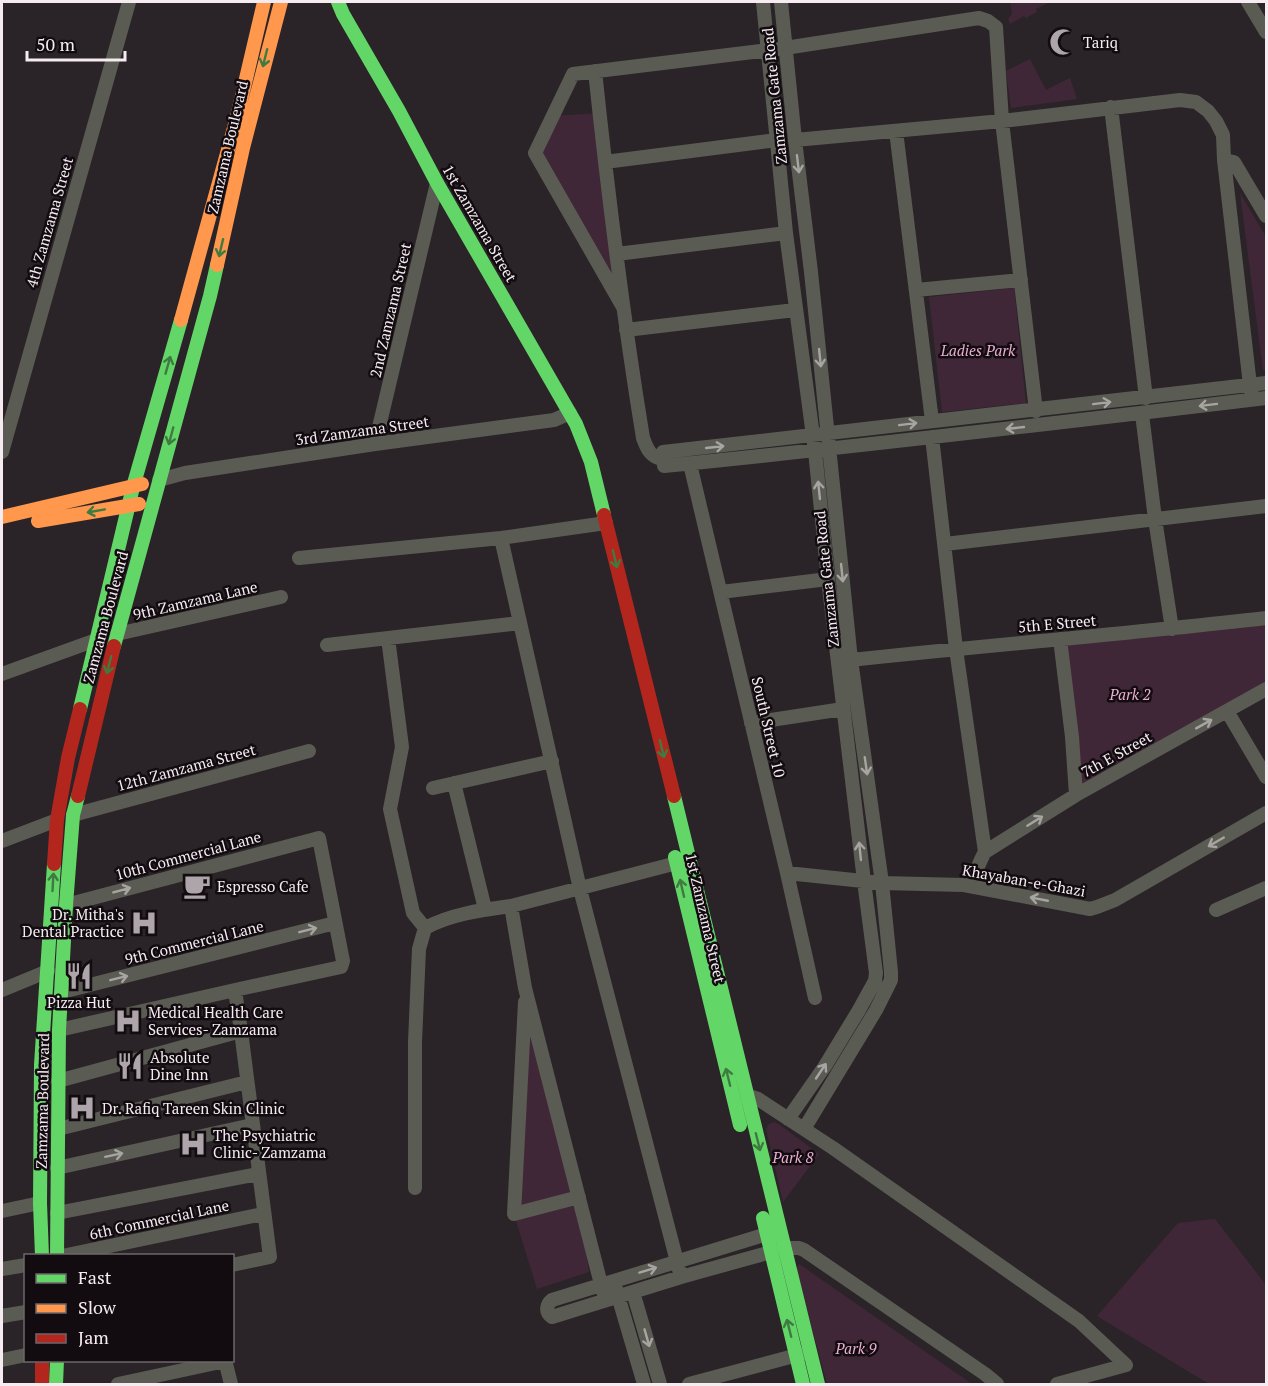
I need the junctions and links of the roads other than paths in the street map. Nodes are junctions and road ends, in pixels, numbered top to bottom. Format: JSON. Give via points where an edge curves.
{"nodes":[{"id":1,"x":129,"y":2,"type":"edge"},
{"id":2,"x":264,"y":2,"type":"edge"},
{"id":3,"x":281,"y":2,"type":"edge"},
{"id":4,"x":338,"y":2,"type":"edge"},
{"id":5,"x":763,"y":2,"type":"edge"},
{"id":6,"x":781,"y":2,"type":"edge"},
{"id":7,"x":1248,"y":2,"type":"edge"},
{"id":8,"x":1262,"y":13,"type":"edge"},
{"id":9,"x":1266,"y":32,"type":"edge"},
{"id":10,"x":785,"y":48,"type":"junction"},
{"id":11,"x":768,"y":49,"type":"junction"},
{"id":12,"x":595,"y":71,"type":"junction"},
{"id":13,"x":790,"y":95,"type":"junction"},
{"id":14,"x":772,"y":98,"type":"junction"},
{"id":15,"x":1111,"y":107,"type":"junction"},
{"id":16,"x":1002,"y":121,"type":"junction"},
{"id":17,"x":896,"y":130,"type":"junction"},
{"id":18,"x":777,"y":140,"type":"junction"},
{"id":19,"x":795,"y":140,"type":"junction"},
{"id":20,"x":1224,"y":160,"type":"junction"},
{"id":21,"x":605,"y":162,"type":"junction"},
{"id":22,"x":437,"y":183,"type":"junction"},
{"id":23,"x":1266,"y":216,"type":"edge"},
{"id":24,"x":786,"y":233,"type":"junction"},
{"id":25,"x":617,"y":254,"type":"junction"},
{"id":26,"x":811,"y":272,"type":"junction"},
{"id":27,"x":791,"y":273,"type":"junction"},
{"id":28,"x":1021,"y":280,"type":"junction"},
{"id":29,"x":916,"y":290,"type":"junction"},
{"id":30,"x":623,"y":307,"type":"junction"},
{"id":31,"x":795,"y":310,"type":"junction"},
{"id":32,"x":626,"y":330,"type":"junction"},
{"id":33,"x":1266,"y":384,"type":"edge"},
{"id":34,"x":1250,"y":386,"type":"junction"},
{"id":35,"x":1146,"y":398,"type":"junction"},
{"id":36,"x":1260,"y":399,"type":"edge"},
{"id":37,"x":1036,"y":411,"type":"junction"},
{"id":38,"x":570,"y":413,"type":"junction"},
{"id":39,"x":1142,"y":414,"type":"junction"},
{"id":40,"x":932,"y":422,"type":"junction"},
{"id":41,"x":981,"y":424,"type":"junction"},
{"id":42,"x":827,"y":434,"type":"junction"},
{"id":43,"x":813,"y":436,"type":"junction"},
{"id":44,"x":932,"y":438,"type":"junction"},
{"id":45,"x":375,"y":444,"type":"junction"},
{"id":46,"x":822,"y":450,"type":"junction"},
{"id":47,"x":2,"y":452,"type":"edge"},
{"id":48,"x":663,"y":459,"type":"junction"},
{"id":49,"x":690,"y":464,"type":"junction"},
{"id":50,"x":159,"y":480,"type":"junction"},
{"id":51,"x":133,"y":487,"type":"junction"},
{"id":52,"x":154,"y":501,"type":"junction"},
{"id":53,"x":129,"y":506,"type":"junction"},
{"id":54,"x":1266,"y":506,"type":"edge"},
{"id":55,"x":2,"y":517,"type":"edge"},
{"id":56,"x":1155,"y":519,"type":"junction"},
{"id":57,"x":599,"y":524,"type":"junction"},
{"id":58,"x":2,"y":528,"type":"edge"},
{"id":59,"x":501,"y":538,"type":"junction"},
{"id":60,"x":839,"y":543,"type":"junction"},
{"id":61,"x":824,"y":544,"type":"junction"},
{"id":62,"x":945,"y":544,"type":"junction"},
{"id":63,"x":598,"y":546,"type":"dead end"},
{"id":64,"x":299,"y":558,"type":"dead end"},
{"id":65,"x":606,"y":578,"type":"dead end"},
{"id":66,"x":828,"y":579,"type":"junction"},
{"id":67,"x":721,"y":592,"type":"junction"},
{"id":68,"x":281,"y":597,"type":"dead end"},
{"id":69,"x":616,"y":606,"type":"junction"},
{"id":70,"x":1266,"y":618,"type":"edge"},
{"id":71,"x":520,"y":623,"type":"junction"},
{"id":72,"x":1172,"y":629,"type":"junction"},
{"id":73,"x":117,"y":634,"type":"junction"},
{"id":74,"x":388,"y":638,"type":"junction"},
{"id":75,"x":1060,"y":639,"type":"junction"},
{"id":76,"x":96,"y":640,"type":"junction"},
{"id":77,"x":327,"y":645,"type":"dead end"},
{"id":78,"x":956,"y":649,"type":"junction"},
{"id":79,"x":851,"y":660,"type":"junction"},
{"id":80,"x":2,"y":674,"type":"edge"},
{"id":81,"x":1266,"y":689,"type":"edge"},
{"id":82,"x":843,"y":709,"type":"junction"},
{"id":83,"x":1227,"y":711,"type":"junction"},
{"id":84,"x":751,"y":723,"type":"junction"},
{"id":85,"x":309,"y":751,"type":"dead end"},
{"id":86,"x":552,"y":761,"type":"junction"},
{"id":87,"x":1266,"y":777,"type":"edge"},
{"id":88,"x":454,"y":783,"type":"junction"},
{"id":89,"x":433,"y":788,"type":"dead end"},
{"id":90,"x":1076,"y":795,"type":"junction"},
{"id":91,"x":1266,"y":813,"type":"edge"},
{"id":92,"x":73,"y":815,"type":"junction"},
{"id":93,"x":57,"y":820,"type":"junction"},
{"id":94,"x":2,"y":841,"type":"edge"},
{"id":95,"x":671,"y":843,"type":"dead end"},
{"id":96,"x":985,"y":852,"type":"junction"},
{"id":97,"x":677,"y":863,"type":"junction"},
{"id":98,"x":787,"y":873,"type":"junction"},
{"id":99,"x":864,"y":881,"type":"junction"},
{"id":100,"x":882,"y":883,"type":"junction"},
{"id":101,"x":964,"y":885,"type":"junction"},
{"id":102,"x":1266,"y":888,"type":"edge"},
{"id":103,"x":580,"y":889,"type":"junction"},
{"id":104,"x":66,"y":905,"type":"junction"},
{"id":105,"x":511,"y":906,"type":"junction"},
{"id":106,"x":485,"y":909,"type":"junction"},
{"id":107,"x":1216,"y":910,"type":"dead end"},
{"id":108,"x":335,"y":923,"type":"junction"},
{"id":109,"x":425,"y":928,"type":"junction"},
{"id":110,"x":699,"y":928,"type":"junction"},
{"id":111,"x":48,"y":970,"type":"junction"},
{"id":112,"x":525,"y":988,"type":"junction"},
{"id":113,"x":2,"y":990,"type":"edge"},
{"id":114,"x":235,"y":990,"type":"junction"},
{"id":115,"x":62,"y":992,"type":"junction"},
{"id":116,"x":815,"y":998,"type":"dead end"},
{"id":117,"x":59,"y":1030,"type":"junction"},
{"id":118,"x":241,"y":1031,"type":"junction"},
{"id":119,"x":58,"y":1081,"type":"junction"},
{"id":120,"x":247,"y":1082,"type":"junction"},
{"id":121,"x":740,"y":1097,"type":"junction"},
{"id":122,"x":788,"y":1119,"type":"junction"},
{"id":123,"x":252,"y":1125,"type":"junction"},
{"id":124,"x":58,"y":1129,"type":"junction"},
{"id":125,"x":804,"y":1129,"type":"junction"},
{"id":126,"x":744,"y":1142,"type":"dead end"},
{"id":127,"x":57,"y":1168,"type":"junction"},
{"id":128,"x":258,"y":1174,"type":"junction"},
{"id":129,"x":415,"y":1188,"type":"dead end"},
{"id":130,"x":579,"y":1197,"type":"junction"},
{"id":131,"x":40,"y":1203,"type":"junction"},
{"id":132,"x":760,"y":1205,"type":"dead end"},
{"id":133,"x":2,"y":1211,"type":"edge"},
{"id":134,"x":57,"y":1213,"type":"junction"},
{"id":135,"x":263,"y":1214,"type":"junction"},
{"id":136,"x":767,"y":1234,"type":"junction"},
{"id":137,"x":778,"y":1250,"type":"junction"},
{"id":138,"x":42,"y":1254,"type":"edge"},
{"id":139,"x":57,"y":1254,"type":"edge"},
{"id":140,"x":72,"y":1254,"type":"edge"},
{"id":141,"x":677,"y":1261,"type":"junction"},
{"id":142,"x":24,"y":1264,"type":"edge"},
{"id":143,"x":234,"y":1265,"type":"edge"},
{"id":144,"x":2,"y":1269,"type":"edge"},
{"id":145,"x":681,"y":1277,"type":"junction"},
{"id":146,"x":608,"y":1282,"type":"junction"},
{"id":147,"x":633,"y":1292,"type":"junction"},
{"id":148,"x":612,"y":1298,"type":"junction"},
{"id":149,"x":24,"y":1312,"type":"edge"},
{"id":150,"x":2,"y":1316,"type":"edge"},
{"id":151,"x":803,"y":1353,"type":"junction"},
{"id":152,"x":24,"y":1355,"type":"edge"},
{"id":153,"x":2,"y":1360,"type":"edge"},
{"id":154,"x":42,"y":1362,"type":"edge"},
{"id":155,"x":57,"y":1362,"type":"edge"},
{"id":156,"x":220,"y":1362,"type":"edge"},
{"id":157,"x":225,"y":1362,"type":"edge"},
{"id":158,"x":42,"y":1384,"type":"edge"},
{"id":159,"x":56,"y":1384,"type":"edge"},
{"id":160,"x":117,"y":1384,"type":"edge"},
{"id":161,"x":231,"y":1384,"type":"edge"},
{"id":162,"x":644,"y":1384,"type":"edge"},
{"id":163,"x":660,"y":1384,"type":"edge"},
{"id":164,"x":689,"y":1384,"type":"edge"},
{"id":165,"x":803,"y":1384,"type":"edge"},
{"id":166,"x":818,"y":1384,"type":"edge"},
{"id":167,"x":997,"y":1384,"type":"edge"},
{"id":168,"x":1057,"y":1384,"type":"edge"}],
"edges":[{"from":1,"to":47,"type":"street","name":"4th Zamzama Street"},
{"from":51,"to":2,"type":"main road","name":"Zamzama Boulevard","one_way":true,"via":[[195,273]]},
{"from":3,"to":50,"type":"main road","name":"Zamzama Boulevard","one_way":true,"via":[[210,296]]},
{"from":4,"to":22,"type":"main road","name":"1st Zamzama Street"},
{"from":5,"to":11,"type":"street","name":"Zamzama Gate Road"},
{"from":6,"to":10,"type":"street","name":"Zamzama Gate Road"},
{"from":7,"to":8,"type":"street"},
{"from":8,"to":9,"type":"street"},
{"from":10,"to":11,"type":"street"},
{"from":10,"to":13,"type":"street","name":"Zamzama Gate Road"},
{"from":10,"to":16,"type":"street","via":[[979,18],[988,21],[996,27]]},
{"from":11,"to":12,"type":"street"},
{"from":11,"to":14,"type":"street","name":"Zamzama Gate Road"},
{"from":12,"to":21,"type":"street"},
{"from":12,"to":30,"type":"street","via":[[573,74],[535,153]]},
{"from":13,"to":14,"type":"street"},
{"from":13,"to":19,"type":"street","name":"Zamzama Gate Road"},
{"from":14,"to":18,"type":"street","name":"Zamzama Gate Road"},
{"from":15,"to":16,"type":"street"},
{"from":15,"to":20,"type":"street","via":[[1196,102],[1208,111],[1223,135]]},
{"from":15,"to":35,"type":"street"},
{"from":16,"to":17,"type":"street"},
{"from":16,"to":28,"type":"street"},
{"from":17,"to":19,"type":"street"},
{"from":17,"to":29,"type":"street"},
{"from":18,"to":21,"type":"street"},
{"from":18,"to":24,"type":"street","name":"Zamzama Gate Road"},
{"from":19,"to":26,"type":"street","name":"Zamzama Gate Road","one_way":true},
{"from":20,"to":23,"type":"street","via":[[1234,162]]},
{"from":20,"to":34,"type":"street"},
{"from":21,"to":25,"type":"street"},
{"from":22,"to":38,"type":"main road","name":"1st Zamzama Street"},
{"from":22,"to":45,"type":"street","name":"2nd Zamzama Street"},
{"from":24,"to":25,"type":"street"},
{"from":24,"to":27,"type":"street","name":"Zamzama Gate Road"},
{"from":25,"to":30,"type":"street"},
{"from":26,"to":27,"type":"street"},
{"from":26,"to":42,"type":"street","name":"Zamzama Gate Road","one_way":true},
{"from":27,"to":31,"type":"street","name":"Zamzama Gate Road"},
{"from":28,"to":29,"type":"street"},
{"from":28,"to":37,"type":"street"},
{"from":29,"to":40,"type":"street"},
{"from":30,"to":32,"type":"street"},
{"from":31,"to":32,"type":"street"},
{"from":31,"to":43,"type":"street","name":"Zamzama Gate Road"},
{"from":32,"to":48,"type":"street","via":[[643,438],[650,453]]},
{"from":33,"to":34,"type":"street"},
{"from":34,"to":35,"type":"street"},
{"from":34,"to":36,"type":"street"},
{"from":37,"to":35,"type":"street","one_way":true},
{"from":36,"to":39,"type":"street","one_way":true},
{"from":37,"to":41,"type":"street"},
{"from":38,"to":45,"type":"street","name":"3rd Zamzama Street","via":[[554,420]]},
{"from":38,"to":57,"type":"main road","name":"1st Zamzama Street","via":[[591,462],[581,472]]},
{"from":39,"to":41,"type":"street","one_way":true},
{"from":39,"to":56,"type":"street"},
{"from":40,"to":41,"type":"street"},
{"from":42,"to":40,"type":"street","one_way":true},
{"from":41,"to":44,"type":"street"},
{"from":42,"to":43,"type":"street"},
{"from":42,"to":46,"type":"street","name":"Zamzama Gate Road"},
{"from":43,"to":46,"type":"street","name":"Zamzama Gate Road"},
{"from":48,"to":43,"type":"street","one_way":true,"via":[[663,452]]},
{"from":44,"to":46,"type":"street"},
{"from":44,"to":62,"type":"street"},
{"from":45,"to":50,"type":"street","name":"3rd Zamzama Street","via":[[185,472]]},
{"from":46,"to":49,"type":"street"},
{"from":46,"to":60,"type":"street","name":"Zamzama Gate Road"},
{"from":61,"to":46,"type":"street","name":"Zamzama Gate Road","one_way":true},
{"from":48,"to":49,"type":"street","via":[[664,466]]},
{"from":49,"to":67,"type":"street","name":"South Street 10"},
{"from":50,"to":51,"type":"main road"},
{"from":50,"to":52,"type":"main road","name":"Zamzama Boulevard"},
{"from":51,"to":53,"type":"main road","name":"Zamzama Boulevard"},
{"from":51,"to":55,"type":"main road"},
{"from":52,"to":53,"type":"main road"},
{"from":52,"to":73,"type":"main road","name":"Zamzama Boulevard"},
{"from":53,"to":58,"type":"main road","one_way":true},
{"from":53,"to":76,"type":"main road","name":"Zamzama Boulevard"},
{"from":54,"to":56,"type":"street"},
{"from":56,"to":62,"type":"street"},
{"from":56,"to":72,"type":"street"},
{"from":57,"to":59,"type":"street"},
{"from":57,"to":63,"type":"main road","name":"1st Zamzama Street"},
{"from":57,"to":69,"type":"main road","name":"1st Zamzama Street","one_way":true},
{"from":59,"to":64,"type":"street"},
{"from":59,"to":71,"type":"street"},
{"from":60,"to":61,"type":"street"},
{"from":60,"to":79,"type":"street","name":"Zamzama Gate Road","one_way":true},
{"from":61,"to":66,"type":"street","name":"Zamzama Gate Road"},
{"from":62,"to":78,"type":"street"},
{"from":65,"to":69,"type":"main road","name":"1st Zamzama Street"},
{"from":66,"to":67,"type":"street"},
{"from":66,"to":82,"type":"street","name":"Zamzama Gate Road"},
{"from":67,"to":84,"type":"street","name":"South Street 10"},
{"from":68,"to":73,"type":"street","name":"9th Zamzama Lane"},
{"from":69,"to":110,"type":"main road","name":"1st Zamzama Street","one_way":true},
{"from":70,"to":72,"type":"street","name":"5th E Street"},
{"from":71,"to":74,"type":"street"},
{"from":71,"to":86,"type":"street"},
{"from":72,"to":75,"type":"street","name":"5th E Street"},
{"from":73,"to":92,"type":"main road","name":"Zamzama Boulevard","one_way":true},
{"from":74,"to":77,"type":"street"},
{"from":74,"to":109,"type":"street","via":[[402,747],[390,809],[413,913]]},
{"from":75,"to":78,"type":"street","name":"5th E Street"},
{"from":75,"to":90,"type":"street"},
{"from":76,"to":80,"type":"street"},
{"from":76,"to":93,"type":"main road","name":"Zamzama Boulevard"},
{"from":78,"to":79,"type":"street","name":"5th E Street"},
{"from":78,"to":96,"type":"street"},
{"from":79,"to":100,"type":"street","name":"Zamzama Gate Road","one_way":true},
{"from":81,"to":83,"type":"street","name":"7th E Street"},
{"from":82,"to":84,"type":"street"},
{"from":99,"to":82,"type":"street","name":"Zamzama Gate Road","one_way":true},
{"from":83,"to":87,"type":"street"},
{"from":90,"to":83,"type":"street","name":"7th E Street","one_way":true},
{"from":84,"to":98,"type":"street","name":"South Street 10"},
{"from":85,"to":92,"type":"street","name":"12th Zamzama Street"},
{"from":86,"to":88,"type":"street"},
{"from":86,"to":103,"type":"street"},
{"from":88,"to":89,"type":"street"},
{"from":88,"to":106,"type":"street"},
{"from":96,"to":90,"type":"street","name":"7th E Street","one_way":true},
{"from":91,"to":101,"type":"street","name":"Khayaban-e-Ghazi","one_way":true,"via":[[1115,900],[1090,909]]},
{"from":92,"to":104,"type":"main road","name":"Zamzama Boulevard"},
{"from":93,"to":94,"type":"street"},
{"from":111,"to":93,"type":"main road","name":"Zamzama Boulevard","one_way":true},
{"from":95,"to":97,"type":"main road","name":"1st Zamzama Street"},
{"from":96,"to":101,"type":"street","via":[[977,872]]},
{"from":97,"to":103,"type":"street"},
{"from":110,"to":97,"type":"main road","name":"1st Zamzama Street","one_way":true},
{"from":98,"to":99,"type":"street","name":"Khayaban-e-Ghazi"},
{"from":98,"to":116,"type":"street","name":"South Street 10"},
{"from":99,"to":100,"type":"street","name":"Khayaban-e-Ghazi"},
{"from":122,"to":99,"type":"street","name":"Zamzama Gate Road","one_way":true,"via":[[825,1066],[875,981]]},
{"from":100,"to":101,"type":"street","name":"Khayaban-e-Ghazi"},
{"from":100,"to":125,"type":"street","name":"Zamzama Gate Road","via":[[891,980]]},
{"from":102,"to":107,"type":"street"},
{"from":103,"to":105,"type":"street"},
{"from":103,"to":141,"type":"street"},
{"from":104,"to":108,"type":"street","name":"10th Commercial Lane","one_way":true,"via":[[319,838]]},
{"from":104,"to":115,"type":"main road","name":"Zamzama Boulevard"},
{"from":105,"to":106,"type":"street"},
{"from":105,"to":112,"type":"street"},
{"from":106,"to":109,"type":"street"},
{"from":108,"to":114,"type":"street","via":[[341,967]]},
{"from":115,"to":108,"type":"street","name":"9th Commercial Lane","one_way":true},
{"from":109,"to":129,"type":"street","via":[[418,949]]},
{"from":110,"to":121,"type":"main road","name":"1st Zamzama Street"},
{"from":111,"to":113,"type":"street"},
{"from":111,"to":131,"type":"main road","name":"Zamzama Boulevard","via":[[41,1065]]},
{"from":112,"to":130,"type":"street"},
{"from":112,"to":130,"type":"street","via":[[514,1214]]},
{"from":114,"to":117,"type":"street"},
{"from":114,"to":118,"type":"street"},
{"from":115,"to":117,"type":"main road","name":"Zamzama Boulevard"},
{"from":117,"to":119,"type":"main road","name":"Zamzama Boulevard"},
{"from":118,"to":119,"type":"street"},
{"from":118,"to":120,"type":"street"},
{"from":119,"to":124,"type":"main road","name":"Zamzama Boulevard"},
{"from":120,"to":123,"type":"street"},
{"from":120,"to":124,"type":"street"},
{"from":121,"to":122,"type":"street","via":[[758,1099]]},
{"from":121,"to":126,"type":"main road","name":"1st Zamzama Street"},
{"from":121,"to":137,"type":"main road","name":"1st Zamzama Street","one_way":true},
{"from":122,"to":125,"type":"street"},
{"from":127,"to":123,"type":"street","one_way":true},
{"from":123,"to":128,"type":"street"},
{"from":124,"to":127,"type":"main road","name":"Zamzama Boulevard"},
{"from":125,"to":168,"type":"street","via":[[1079,1320],[1126,1365]]},
{"from":127,"to":134,"type":"main road","name":"Zamzama Boulevard"},
{"from":128,"to":134,"type":"street"},
{"from":128,"to":135,"type":"street"},
{"from":130,"to":146,"type":"street"},
{"from":131,"to":133,"type":"street"},
{"from":131,"to":138,"type":"main road","name":"Zamzama Boulevard"},
{"from":132,"to":136,"type":"main road","name":"1st Zamzama Street"},
{"from":134,"to":139,"type":"main road","name":"Zamzama Boulevard"},
{"from":135,"to":140,"type":"street","name":"6th Commercial Lane"},
{"from":135,"to":143,"type":"street","via":[[270,1257]]},
{"from":136,"to":137,"type":"main road","name":"1st Zamzama Street"},
{"from":136,"to":141,"type":"street"},
{"from":137,"to":145,"type":"street"},
{"from":137,"to":151,"type":"main road","name":"1st Zamzama Street"},
{"from":137,"to":167,"type":"street","via":[[804,1250]]},
{"from":141,"to":145,"type":"street"},
{"from":146,"to":141,"type":"street","one_way":true},
{"from":142,"to":144,"type":"street"},
{"from":145,"to":147,"type":"street"},
{"from":146,"to":148,"type":"street"},
{"from":146,"to":148,"type":"street","via":[[552,1300],[547,1305],[548,1313],[552,1317]]},
{"from":147,"to":148,"type":"street"},
{"from":147,"to":163,"type":"street","one_way":true},
{"from":148,"to":162,"type":"street"},
{"from":149,"to":150,"type":"street"},
{"from":151,"to":164,"type":"street"},
{"from":151,"to":165,"type":"main road","name":"1st Zamzama Street"},
{"from":151,"to":166,"type":"main road","name":"1st Zamzama Street"},
{"from":152,"to":153,"type":"street"},
{"from":154,"to":158,"type":"main road"},
{"from":155,"to":159,"type":"main road"},
{"from":156,"to":160,"type":"street"},
{"from":157,"to":161,"type":"street"}]}
